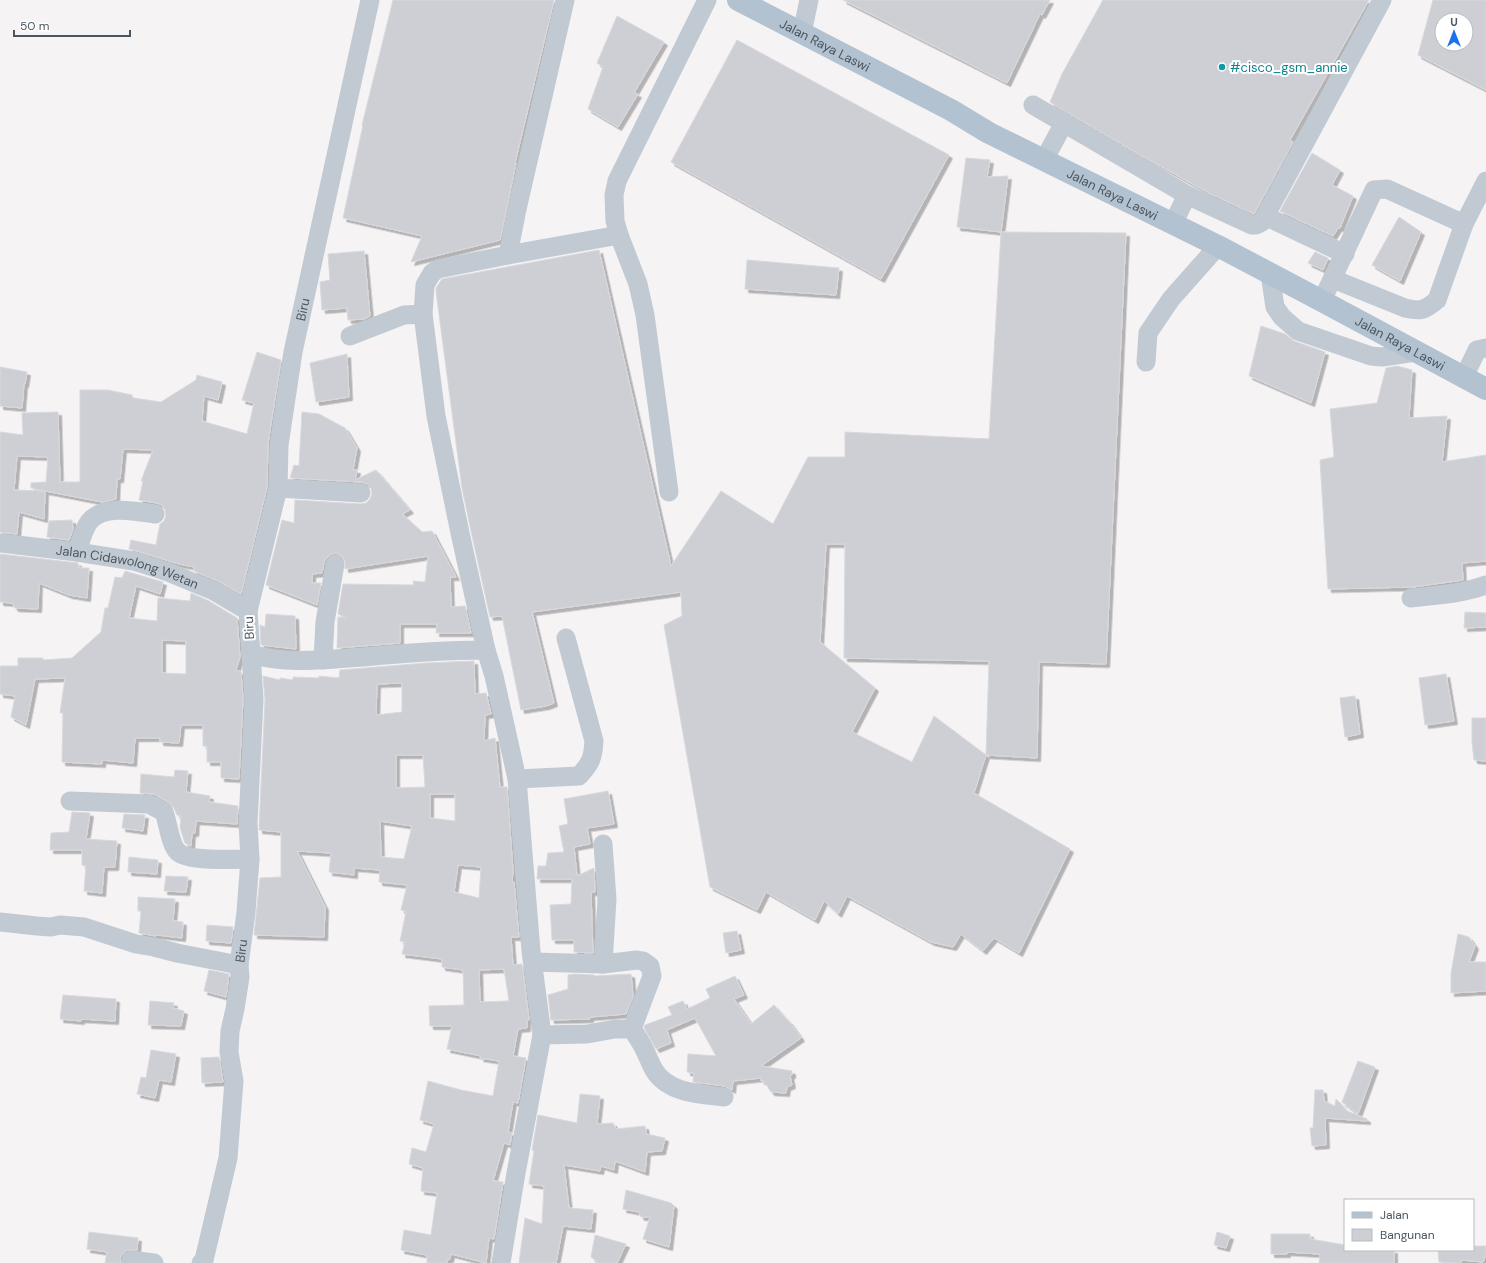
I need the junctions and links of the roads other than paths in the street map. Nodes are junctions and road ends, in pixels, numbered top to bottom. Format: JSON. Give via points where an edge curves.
{"nodes":[{"id":1,"x":370,"y":0,"type":"edge"},
{"id":2,"x":565,"y":0,"type":"edge"},
{"id":3,"x":707,"y":0,"type":"edge"},
{"id":4,"x":738,"y":0,"type":"edge"},
{"id":5,"x":809,"y":0,"type":"edge"},
{"id":6,"x":1382,"y":0,"type":"edge"},
{"id":7,"x":802,"y":33,"type":"junction"},
{"id":8,"x":1033,"y":105,"type":"dead end"},
{"id":9,"x":1064,"y":123,"type":"junction"},
{"id":10,"x":1044,"y":160,"type":"junction"},
{"id":11,"x":1486,"y":181,"type":"edge"},
{"id":12,"x":1187,"y":195,"type":"junction"},
{"id":13,"x":1265,"y":216,"type":"junction"},
{"id":14,"x":1173,"y":224,"type":"junction"},
{"id":15,"x":1464,"y":224,"type":"junction"},
{"id":16,"x":619,"y":235,"type":"junction"},
{"id":17,"x":1218,"y":246,"type":"junction"},
{"id":18,"x":1345,"y":254,"type":"junction"},
{"id":19,"x":508,"y":255,"type":"junction"},
{"id":20,"x":1270,"y":274,"type":"junction"},
{"id":21,"x":1333,"y":279,"type":"junction"},
{"id":22,"x":1322,"y":300,"type":"junction"},
{"id":23,"x":423,"y":314,"type":"junction"},
{"id":24,"x":350,"y":336,"type":"dead end"},
{"id":25,"x":1486,"y":348,"type":"edge"},
{"id":26,"x":1416,"y":352,"type":"junction"},
{"id":27,"x":1146,"y":362,"type":"dead end"},
{"id":28,"x":1464,"y":377,"type":"junction"},
{"id":29,"x":1486,"y":389,"type":"edge"},
{"id":30,"x":278,"y":488,"type":"junction"},
{"id":31,"x":668,"y":492,"type":"dead end"},
{"id":32,"x":361,"y":493,"type":"dead end"},
{"id":33,"x":155,"y":514,"type":"dead end"},
{"id":34,"x":0,"y":543,"type":"edge"},
{"id":35,"x":77,"y":552,"type":"junction"},
{"id":36,"x":335,"y":564,"type":"dead end"},
{"id":37,"x":1486,"y":585,"type":"edge"},
{"id":38,"x":1411,"y":598,"type":"dead end"},
{"id":39,"x":248,"y":611,"type":"junction"},
{"id":40,"x":566,"y":638,"type":"dead end"},
{"id":41,"x":486,"y":650,"type":"junction"},
{"id":42,"x":251,"y":654,"type":"junction"},
{"id":43,"x":323,"y":660,"type":"junction"},
{"id":44,"x":517,"y":779,"type":"junction"},
{"id":45,"x":70,"y":801,"type":"dead end"},
{"id":46,"x":603,"y":844,"type":"dead end"},
{"id":47,"x":250,"y":858,"type":"junction"},
{"id":48,"x":0,"y":922,"type":"edge"},
{"id":49,"x":533,"y":962,"type":"junction"},
{"id":50,"x":604,"y":964,"type":"junction"},
{"id":51,"x":239,"y":965,"type":"junction"},
{"id":52,"x":632,"y":1029,"type":"junction"},
{"id":53,"x":542,"y":1035,"type":"junction"},
{"id":54,"x":724,"y":1097,"type":"dead end"},
{"id":55,"x":131,"y":1260,"type":"dead end"},
{"id":56,"x":154,"y":1263,"type":"edge"},
{"id":57,"x":201,"y":1263,"type":"edge"},
{"id":58,"x":501,"y":1263,"type":"edge"}],
"edges":[{"from":1,"to":30,"type":"street","name":"Biru","via":[[293,352],[279,445]]},
{"from":2,"to":19,"type":"street"},
{"from":3,"to":16,"type":"street","via":[[617,181],[614,208]]},
{"from":4,"to":7,"type":"main road","name":"Jalan Raya Laswi"},
{"from":5,"to":7,"type":"street"},
{"from":6,"to":13,"type":"street"},
{"from":7,"to":10,"type":"main road","name":"Jalan Raya Laswi"},
{"from":8,"to":9,"type":"street"},
{"from":9,"to":10,"type":"street"},
{"from":9,"to":12,"type":"street"},
{"from":10,"to":14,"type":"main road","name":"Jalan Raya Laswi"},
{"from":11,"to":15,"type":"street"},
{"from":12,"to":13,"type":"street","via":[[1252,225],[1262,222]]},
{"from":12,"to":14,"type":"street"},
{"from":13,"to":18,"type":"street"},
{"from":14,"to":17,"type":"main road","name":"Jalan Raya Laswi"},
{"from":15,"to":18,"type":"street","via":[[1387,189],[1374,190]]},
{"from":15,"to":21,"type":"street","via":[[1437,300],[1428,308],[1418,311],[1405,308]]},
{"from":16,"to":19,"type":"street"},
{"from":16,"to":31,"type":"street","via":[[638,284],[645,316]]},
{"from":17,"to":20,"type":"main road","name":"Jalan Raya Laswi"},
{"from":17,"to":27,"type":"street","via":[[1171,299],[1148,333]]},
{"from":18,"to":21,"type":"street"},
{"from":19,"to":23,"type":"street","via":[[438,269],[432,273],[425,285]]},
{"from":20,"to":22,"type":"main road","name":"Jalan Raya Laswi"},
{"from":20,"to":26,"type":"street","via":[[1275,307],[1298,331],[1371,356]]},
{"from":21,"to":22,"type":"street"},
{"from":22,"to":26,"type":"main road","name":"Jalan Raya Laswi"},
{"from":23,"to":24,"type":"street","via":[[404,315]]},
{"from":23,"to":41,"type":"street","via":[[436,416]]},
{"from":25,"to":28,"type":"street","via":[[1477,350]]},
{"from":26,"to":28,"type":"main road","name":"Jalan Raya Laswi"},
{"from":28,"to":29,"type":"main road","name":"Jalan Raya Laswi"},
{"from":30,"to":32,"type":"street"},
{"from":30,"to":39,"type":"street","name":"Biru"},
{"from":33,"to":35,"type":"street","via":[[130,511],[102,513],[89,522]]},
{"from":34,"to":35,"type":"street","name":"Jalan Cidawolong Wetan"},
{"from":35,"to":39,"type":"street","name":"Jalan Cidawolong Wetan","via":[[134,561],[168,572],[214,591]]},
{"from":36,"to":43,"type":"street","via":[[324,622]]},
{"from":37,"to":38,"type":"street"},
{"from":39,"to":42,"type":"street","name":"Biru"},
{"from":40,"to":44,"type":"street","via":[[594,741],[590,765],[579,776]]},
{"from":41,"to":43,"type":"street","via":[[447,650]]},
{"from":41,"to":44,"type":"street"},
{"from":42,"to":43,"type":"street","via":[[267,659]]},
{"from":42,"to":47,"type":"street","name":"Biru","via":[[254,699],[248,823]]},
{"from":44,"to":49,"type":"street"},
{"from":45,"to":47,"type":"street","via":[[149,804],[164,812],[173,845],[178,853],[194,858]]},
{"from":46,"to":50,"type":"street","via":[[607,899]]},
{"from":47,"to":51,"type":"street","name":"Biru"},
{"from":48,"to":51,"type":"street","via":[[84,927],[136,944]]},
{"from":49,"to":50,"type":"street"},
{"from":49,"to":53,"type":"street"},
{"from":50,"to":52,"type":"street","via":[[637,960],[650,966],[652,976]]},
{"from":51,"to":57,"type":"street","name":"Biru","via":[[240,977],[230,1031],[229,1052],[234,1081],[228,1158],[204,1260]]},
{"from":52,"to":53,"type":"street"},
{"from":52,"to":54,"type":"street","via":[[653,1070],[666,1083],[695,1094]]},
{"from":53,"to":58,"type":"street"},
{"from":55,"to":56,"type":"street"}]}
